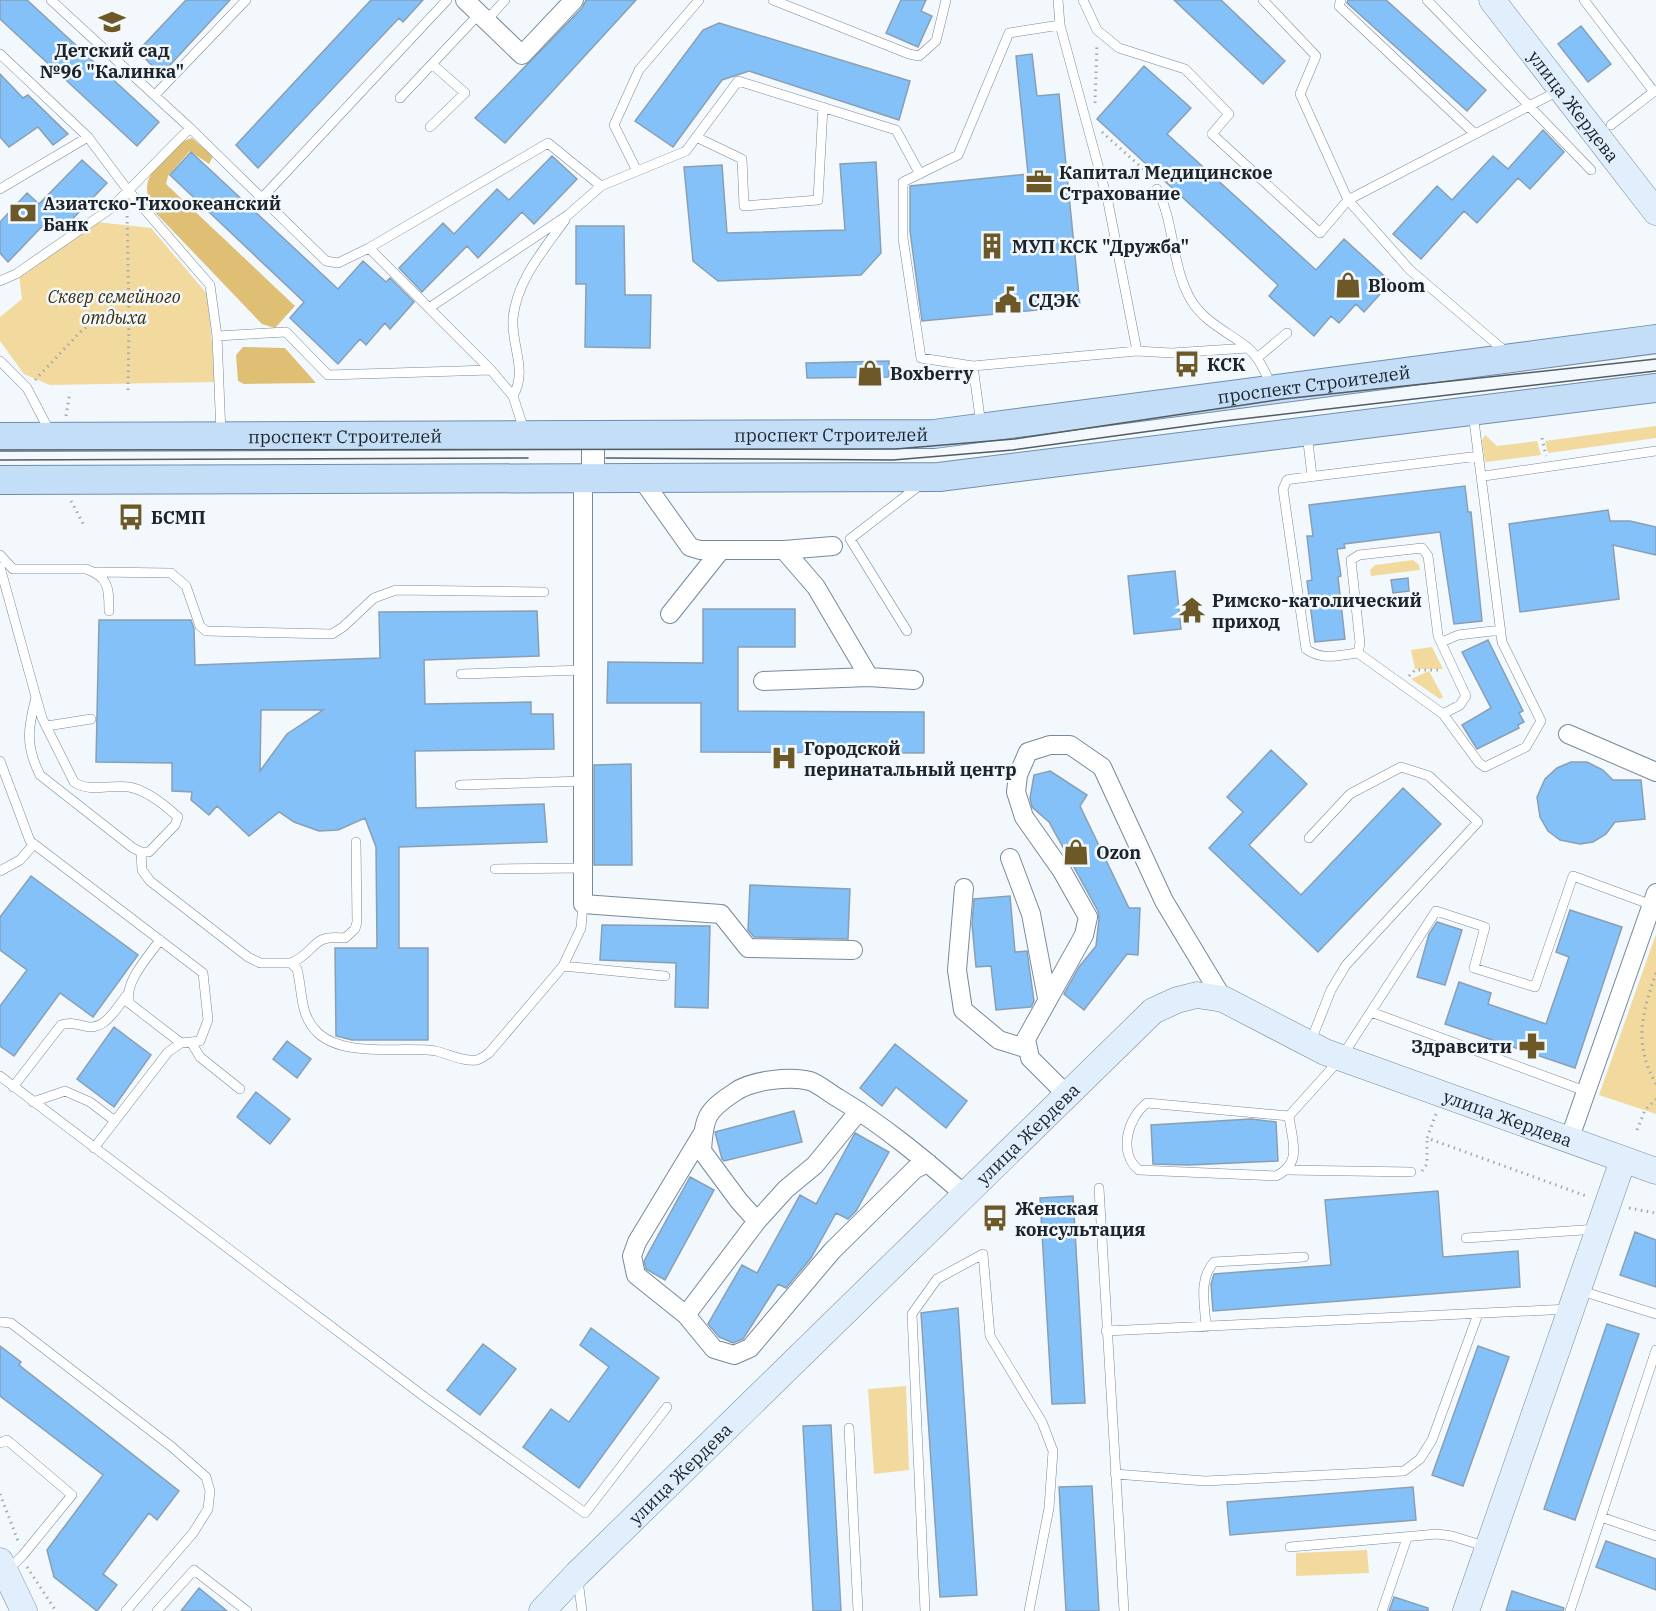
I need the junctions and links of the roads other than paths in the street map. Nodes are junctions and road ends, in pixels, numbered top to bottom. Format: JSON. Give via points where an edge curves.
{"nodes":[{"id":1,"x":51,"y":0,"type":"edge"},
{"id":2,"x":246,"y":0,"type":"edge"},
{"id":3,"x":447,"y":0,"type":"edge"},
{"id":4,"x":465,"y":0,"type":"edge"},
{"id":5,"x":505,"y":0,"type":"edge"},
{"id":6,"x":574,"y":0,"type":"edge"},
{"id":7,"x":699,"y":0,"type":"edge"},
{"id":8,"x":774,"y":0,"type":"edge"},
{"id":9,"x":946,"y":0,"type":"edge"},
{"id":10,"x":1058,"y":0,"type":"edge"},
{"id":11,"x":1083,"y":0,"type":"edge"},
{"id":12,"x":1263,"y":0,"type":"edge"},
{"id":13,"x":1341,"y":0,"type":"edge"},
{"id":14,"x":1427,"y":0,"type":"edge"},
{"id":15,"x":1492,"y":0,"type":"edge"},
{"id":16,"x":1584,"y":0,"type":"edge"},
{"id":17,"x":483,"y":17,"type":"junction"},
{"id":18,"x":1060,"y":25,"type":"junction"},
{"id":19,"x":0,"y":54,"type":"edge"},
{"id":20,"x":432,"y":64,"type":"junction"},
{"id":21,"x":1560,"y":90,"type":"junction"},
{"id":22,"x":1655,"y":91,"type":"edge"},
{"id":23,"x":154,"y":95,"type":"junction"},
{"id":24,"x":400,"y":98,"type":"dead end"},
{"id":25,"x":1529,"y":106,"type":"junction"},
{"id":26,"x":824,"y":107,"type":"junction"},
{"id":27,"x":1611,"y":125,"type":"dead end"},
{"id":28,"x":430,"y":127,"type":"dead end"},
{"id":29,"x":190,"y":128,"type":"junction"},
{"id":30,"x":1475,"y":134,"type":"junction"},
{"id":31,"x":88,"y":137,"type":"junction"},
{"id":32,"x":696,"y":137,"type":"junction"},
{"id":33,"x":1591,"y":170,"type":"dead end"},
{"id":34,"x":637,"y":171,"type":"junction"},
{"id":35,"x":920,"y":174,"type":"junction"},
{"id":36,"x":601,"y":186,"type":"junction"},
{"id":37,"x":0,"y":189,"type":"edge"},
{"id":38,"x":127,"y":189,"type":"junction"},
{"id":39,"x":1157,"y":189,"type":"road end"},
{"id":40,"x":261,"y":199,"type":"junction"},
{"id":41,"x":1348,"y":200,"type":"junction"},
{"id":42,"x":1656,"y":212,"type":"edge"},
{"id":43,"x":568,"y":215,"type":"junction"},
{"id":44,"x":369,"y":248,"type":"junction"},
{"id":45,"x":0,"y":280,"type":"edge"},
{"id":46,"x":429,"y":308,"type":"junction"},
{"id":47,"x":1287,"y":333,"type":"dead end"},
{"id":48,"x":217,"y":336,"type":"junction"},
{"id":49,"x":1656,"y":339,"type":"edge"},
{"id":50,"x":1248,"y":348,"type":"junction"},
{"id":51,"x":1137,"y":351,"type":"junction"},
{"id":52,"x":1511,"y":357,"type":"junction"},
{"id":53,"x":1257,"y":358,"type":"junction"},
{"id":54,"x":0,"y":361,"type":"edge"},
{"id":55,"x":973,"y":366,"type":"junction"},
{"id":56,"x":491,"y":370,"type":"junction"},
{"id":57,"x":1273,"y":388,"type":"junction"},
{"id":58,"x":1656,"y":388,"type":"edge"},
{"id":59,"x":513,"y":396,"type":"junction"},
{"id":60,"x":1473,"y":411,"type":"junction"},
{"id":61,"x":982,"y":428,"type":"junction"},
{"id":62,"x":1307,"y":431,"type":"junction"},
{"id":63,"x":526,"y":435,"type":"junction"},
{"id":64,"x":593,"y":435,"type":"junction"},
{"id":65,"x":0,"y":437,"type":"edge"},
{"id":66,"x":53,"y":437,"type":"junction"},
{"id":67,"x":221,"y":437,"type":"junction"},
{"id":68,"x":1656,"y":451,"type":"edge"},
{"id":69,"x":1479,"y":456,"type":"junction"},
{"id":70,"x":1312,"y":476,"type":"junction"},
{"id":71,"x":1484,"y":476,"type":"dead end"},
{"id":72,"x":932,"y":477,"type":"junction"},
{"id":73,"x":641,"y":478,"type":"junction"},
{"id":74,"x":588,"y":479,"type":"junction"},
{"id":75,"x":0,"y":480,"type":"edge"},
{"id":76,"x":833,"y":546,"type":"dead end"},
{"id":77,"x":721,"y":550,"type":"junction"},
{"id":78,"x":784,"y":550,"type":"junction"},
{"id":79,"x":0,"y":555,"type":"edge"},
{"id":80,"x":0,"y":567,"type":"edge"},
{"id":81,"x":97,"y":573,"type":"junction"},
{"id":82,"x":544,"y":592,"type":"dead end"},
{"id":83,"x":109,"y":611,"type":"dead end"},
{"id":84,"x":670,"y":614,"type":"dead end"},
{"id":85,"x":1501,"y":630,"type":"junction"},
{"id":86,"x":908,"y":631,"type":"dead end"},
{"id":87,"x":1442,"y":642,"type":"junction"},
{"id":88,"x":1358,"y":652,"type":"junction"},
{"id":89,"x":583,"y":670,"type":"junction"},
{"id":90,"x":461,"y":674,"type":"dead end"},
{"id":91,"x":868,"y":677,"type":"junction"},
{"id":92,"x":914,"y":680,"type":"dead end"},
{"id":93,"x":763,"y":681,"type":"dead end"},
{"id":94,"x":36,"y":696,"type":"junction"},
{"id":95,"x":1443,"y":714,"type":"junction"},
{"id":96,"x":91,"y":719,"type":"dead end"},
{"id":97,"x":46,"y":726,"type":"junction"},
{"id":98,"x":1568,"y":734,"type":"dead end"},
{"id":99,"x":0,"y":761,"type":"edge"},
{"id":100,"x":1656,"y":772,"type":"edge"},
{"id":101,"x":583,"y":781,"type":"junction"},
{"id":102,"x":77,"y":784,"type":"junction"},
{"id":103,"x":460,"y":785,"type":"dead end"},
{"id":104,"x":68,"y":796,"type":"junction"},
{"id":105,"x":1309,"y":838,"type":"dead end"},
{"id":106,"x":356,"y":842,"type":"dead end"},
{"id":107,"x":34,"y":844,"type":"junction"},
{"id":108,"x":141,"y":852,"type":"junction"},
{"id":109,"x":1010,"y":858,"type":"dead end"},
{"id":110,"x":583,"y":868,"type":"junction"},
{"id":111,"x":495,"y":869,"type":"dead end"},
{"id":112,"x":0,"y":871,"type":"edge"},
{"id":113,"x":964,"y":888,"type":"dead end"},
{"id":114,"x":1654,"y":899,"type":"edge"},
{"id":115,"x":583,"y":904,"type":"junction"},
{"id":116,"x":160,"y":940,"type":"junction"},
{"id":117,"x":852,"y":950,"type":"dead end"},
{"id":118,"x":291,"y":963,"type":"junction"},
{"id":119,"x":563,"y":966,"type":"junction"},
{"id":120,"x":665,"y":976,"type":"dead end"},
{"id":121,"x":127,"y":994,"type":"junction"},
{"id":122,"x":1047,"y":998,"type":"junction"},
{"id":123,"x":1222,"y":999,"type":"junction"},
{"id":124,"x":1371,"y":1012,"type":"junction"},
{"id":125,"x":191,"y":1042,"type":"junction"},
{"id":126,"x":181,"y":1043,"type":"junction"},
{"id":127,"x":1309,"y":1045,"type":"junction"},
{"id":128,"x":1028,"y":1049,"type":"junction"},
{"id":129,"x":1341,"y":1058,"type":"junction"},
{"id":130,"x":0,"y":1076,"type":"edge"},
{"id":131,"x":13,"y":1087,"type":"junction"},
{"id":132,"x":240,"y":1089,"type":"dead end"},
{"id":133,"x":1585,"y":1091,"type":"junction"},
{"id":134,"x":1067,"y":1095,"type":"junction"},
{"id":135,"x":33,"y":1102,"type":"junction"},
{"id":136,"x":859,"y":1111,"type":"junction"},
{"id":137,"x":1289,"y":1116,"type":"junction"},
{"id":138,"x":115,"y":1121,"type":"junction"},
{"id":139,"x":703,"y":1133,"type":"junction"},
{"id":140,"x":1569,"y":1140,"type":"junction"},
{"id":141,"x":94,"y":1148,"type":"junction"},
{"id":142,"x":1623,"y":1160,"type":"junction"},
{"id":143,"x":928,"y":1162,"type":"junction"},
{"id":144,"x":1288,"y":1170,"type":"junction"},
{"id":145,"x":1656,"y":1171,"type":"edge"},
{"id":146,"x":1411,"y":1172,"type":"road end"},
{"id":147,"x":1099,"y":1188,"type":"dead end"},
{"id":148,"x":965,"y":1195,"type":"junction"},
{"id":149,"x":757,"y":1221,"type":"junction"},
{"id":150,"x":1599,"y":1229,"type":"junction"},
{"id":151,"x":1466,"y":1238,"type":"dead end"},
{"id":152,"x":1304,"y":1257,"type":"dead end"},
{"id":153,"x":1574,"y":1300,"type":"junction"},
{"id":154,"x":1478,"y":1314,"type":"junction"},
{"id":155,"x":1656,"y":1314,"type":"edge"},
{"id":156,"x":686,"y":1315,"type":"junction"},
{"id":157,"x":0,"y":1322,"type":"edge"},
{"id":158,"x":1206,"y":1327,"type":"junction"},
{"id":159,"x":1106,"y":1331,"type":"junction"},
{"id":160,"x":1656,"y":1350,"type":"edge"},
{"id":161,"x":667,"y":1407,"type":"dead end"},
{"id":162,"x":849,"y":1428,"type":"dead end"},
{"id":163,"x":0,"y":1443,"type":"edge"},
{"id":164,"x":1115,"y":1474,"type":"junction"},
{"id":165,"x":1601,"y":1517,"type":"junction"},
{"id":166,"x":1656,"y":1536,"type":"edge"},
{"id":167,"x":1407,"y":1538,"type":"junction"},
{"id":168,"x":1290,"y":1547,"type":"dead end"},
{"id":169,"x":1488,"y":1547,"type":"junction"},
{"id":170,"x":2,"y":1567,"type":"edge"},
{"id":171,"x":577,"y":1574,"type":"junction"},
{"id":172,"x":24,"y":1611,"type":"edge"},
{"id":173,"x":126,"y":1611,"type":"edge"},
{"id":174,"x":157,"y":1611,"type":"edge"},
{"id":175,"x":247,"y":1611,"type":"edge"},
{"id":176,"x":542,"y":1611,"type":"edge"},
{"id":177,"x":582,"y":1611,"type":"edge"},
{"id":178,"x":858,"y":1611,"type":"edge"},
{"id":179,"x":925,"y":1611,"type":"edge"},
{"id":180,"x":1029,"y":1611,"type":"edge"},
{"id":181,"x":1124,"y":1611,"type":"edge"},
{"id":182,"x":1382,"y":1611,"type":"edge"},
{"id":183,"x":1466,"y":1611,"type":"edge"},
{"id":184,"x":1570,"y":1611,"type":"edge"}],
"edges":[{"from":1,"to":23,"type":"lane"},
{"from":2,"to":23,"type":"lane"},
{"from":3,"to":40,"type":"lane"},
{"from":4,"to":17,"type":"street"},
{"from":5,"to":17,"type":"lane"},
{"from":6,"to":17,"type":"street","via":[[522,55]]},
{"from":7,"to":34,"type":"lane","via":[[639,70],[614,125]]},
{"from":8,"to":9,"type":"lane","via":[[919,56],[936,40]]},
{"from":10,"to":18,"type":"lane"},
{"from":11,"to":41,"type":"lane","via":[[1097,30],[1119,48],[1185,69],[1228,114],[1212,134],[1320,233]]},
{"from":12,"to":41,"type":"lane","via":[[1317,56],[1300,94]]},
{"from":13,"to":30,"type":"lane","via":[[1339,6]]},
{"from":14,"to":25,"type":"lane"},
{"from":15,"to":21,"type":"main road","name":"улица Жердева"},
{"from":16,"to":22,"type":"lane"},
{"from":17,"to":20,"type":"lane"},
{"from":18,"to":35,"type":"lane","via":[[1009,33],[958,155]]},
{"from":18,"to":51,"type":"lane","via":[[1108,202]]},
{"from":19,"to":31,"type":"lane"},
{"from":20,"to":24,"type":"lane"},
{"from":20,"to":28,"type":"lane","via":[[465,93]]},
{"from":21,"to":25,"type":"lane"},
{"from":21,"to":42,"type":"main road","name":"улица Жердева"},
{"from":22,"to":27,"type":"lane"},
{"from":23,"to":29,"type":"lane"},
{"from":25,"to":30,"type":"lane"},
{"from":25,"to":33,"type":"lane"},
{"from":26,"to":32,"type":"lane","via":[[738,81]]},
{"from":26,"to":32,"type":"lane","via":[[818,200],[744,206],[742,159]]},
{"from":26,"to":35,"type":"lane","via":[[896,130]]},
{"from":29,"to":38,"type":"lane"},
{"from":29,"to":40,"type":"lane"},
{"from":30,"to":41,"type":"lane"},
{"from":31,"to":37,"type":"lane"},
{"from":31,"to":38,"type":"lane"},
{"from":32,"to":34,"type":"lane","via":[[686,151]]},
{"from":34,"to":36,"type":"lane"},
{"from":35,"to":55,"type":"lane","via":[[903,182],[903,238],[921,358]]},
{"from":36,"to":43,"type":"lane"},
{"from":36,"to":44,"type":"lane","via":[[548,143]]},
{"from":38,"to":45,"type":"lane","via":[[110,209],[16,274]]},
{"from":38,"to":48,"type":"lane","via":[[210,285]]},
{"from":39,"to":50,"type":"lane","via":[[1167,208],[1190,299],[1208,321]]},
{"from":40,"to":44,"type":"lane","via":[[326,261],[338,263]]},
{"from":41,"to":52,"type":"lane","via":[[1410,270]]},
{"from":43,"to":46,"type":"lane"},
{"from":43,"to":59,"type":"lane","via":[[519,291],[513,320],[520,382]]},
{"from":44,"to":46,"type":"lane"},
{"from":46,"to":56,"type":"lane"},
{"from":47,"to":53,"type":"lane"},
{"from":48,"to":56,"type":"lane","via":[[286,332],[328,375]]},
{"from":48,"to":67,"type":"lane"},
{"from":49,"to":52,"type":"main road","name":"проспект Строителей"},
{"from":50,"to":51,"type":"lane"},
{"from":50,"to":53,"type":"lane"},
{"from":51,"to":55,"type":"lane"},
{"from":52,"to":57,"type":"main road","name":"проспект Строителей"},
{"from":53,"to":57,"type":"lane"},
{"from":54,"to":66,"type":"lane","via":[[27,388]]},
{"from":55,"to":61,"type":"lane"},
{"from":56,"to":59,"type":"lane"},
{"from":57,"to":61,"type":"main road","name":"проспект Строителей"},
{"from":58,"to":60,"type":"main road"},
{"from":59,"to":63,"type":"lane"},
{"from":60,"to":62,"type":"main road"},
{"from":60,"to":69,"type":"lane"},
{"from":61,"to":64,"type":"main road","name":"проспект Строителей","via":[[934,434]]},
{"from":62,"to":70,"type":"lane"},
{"from":62,"to":72,"type":"main road"},
{"from":63,"to":64,"type":"main road","name":"проспект Строителей"},
{"from":63,"to":67,"type":"main road","name":"проспект Строителей"},
{"from":64,"to":74,"type":"street"},
{"from":65,"to":66,"type":"main road","name":"проспект Строителей"},
{"from":66,"to":67,"type":"main road","name":"проспект Строителей"},
{"from":68,"to":71,"type":"lane"},
{"from":69,"to":70,"type":"lane"},
{"from":69,"to":85,"type":"lane"},
{"from":70,"to":88,"type":"lane","via":[[1287,480],[1283,489],[1303,640],[1306,649],[1323,657]]},
{"from":72,"to":73,"type":"main road"},
{"from":72,"to":86,"type":"lane","via":[[850,539]]},
{"from":73,"to":74,"type":"main road"},
{"from":73,"to":77,"type":"street","via":[[690,547]]},
{"from":74,"to":75,"type":"main road"},
{"from":74,"to":89,"type":"street"},
{"from":76,"to":78,"type":"street"},
{"from":77,"to":78,"type":"street"},
{"from":77,"to":84,"type":"street"},
{"from":78,"to":91,"type":"street","via":[[816,587]]},
{"from":79,"to":81,"type":"lane","via":[[13,569],[86,569]]},
{"from":80,"to":94,"type":"lane"},
{"from":81,"to":82,"type":"lane","via":[[171,573],[186,586],[200,626],[206,631],[332,634],[374,597],[396,590]]},
{"from":81,"to":83,"type":"lane","via":[[109,586]]},
{"from":85,"to":87,"type":"lane","via":[[1458,635]]},
{"from":85,"to":95,"type":"lane","via":[[1502,642],[1541,721],[1526,747],[1485,767]]},
{"from":87,"to":88,"type":"lane","via":[[1426,551],[1418,548],[1359,555],[1351,564]]},
{"from":87,"to":95,"type":"lane","via":[[1466,696],[1460,705]]},
{"from":88,"to":95,"type":"lane"},
{"from":89,"to":90,"type":"lane"},
{"from":89,"to":101,"type":"street"},
{"from":91,"to":92,"type":"street"},
{"from":91,"to":93,"type":"street"},
{"from":94,"to":97,"type":"lane"},
{"from":94,"to":104,"type":"lane","via":[[28,729],[31,758],[40,775]]},
{"from":96,"to":97,"type":"lane"},
{"from":97,"to":102,"type":"lane"},
{"from":98,"to":100,"type":"street"},
{"from":99,"to":107,"type":"lane"},
{"from":101,"to":103,"type":"lane"},
{"from":101,"to":110,"type":"street"},
{"from":102,"to":104,"type":"lane"},
{"from":102,"to":108,"type":"lane","via":[[129,787],[178,818],[149,852]]},
{"from":104,"to":108,"type":"lane"},
{"from":105,"to":127,"type":"lane","via":[[1350,794],[1401,767],[1429,776],[1478,822],[1346,965],[1331,990]]},
{"from":106,"to":118,"type":"lane","via":[[355,929],[345,938],[328,936],[318,940],[302,958]]},
{"from":107,"to":112,"type":"lane","via":[[20,860]]},
{"from":107,"to":116,"type":"lane"},
{"from":108,"to":118,"type":"lane","via":[[142,870],[150,881],[248,957],[260,963]]},
{"from":109,"to":122,"type":"street","via":[[1031,914]]},
{"from":110,"to":111,"type":"lane"},
{"from":110,"to":115,"type":"street"},
{"from":113,"to":128,"type":"street","via":[[957,970],[963,1010],[999,1040]]},
{"from":114,"to":124,"type":"lane","via":[[1573,876],[1535,987],[1474,968],[1485,927],[1436,911]]},
{"from":114,"to":133,"type":"street"},
{"from":115,"to":117,"type":"street","via":[[721,915],[748,948]]},
{"from":115,"to":119,"type":"lane","via":[[581,928]]},
{"from":116,"to":121,"type":"lane"},
{"from":116,"to":125,"type":"lane","via":[[203,973],[208,1020],[200,1041]]},
{"from":118,"to":119,"type":"lane","via":[[297,969],[304,1010],[316,1031],[328,1041],[347,1047],[437,1052],[477,1060],[489,1053]]},
{"from":119,"to":120,"type":"lane"},
{"from":121,"to":126,"type":"lane","via":[[129,1003]]},
{"from":121,"to":131,"type":"lane","via":[[98,1027],[68,1022],[61,1025]]},
{"from":122,"to":123,"type":"street","via":[[1084,935],[1088,917],[1024,817],[1016,792],[1028,752],[1050,745],[1070,745],[1102,767],[1164,901]]},
{"from":122,"to":128,"type":"street","via":[[1026,1039]]},
{"from":123,"to":127,"type":"main road","name":"улица Жердева"},
{"from":123,"to":134,"type":"main road","name":"улица Жердева","via":[[1197,995],[1153,1011]]},
{"from":124,"to":129,"type":"lane"},
{"from":124,"to":133,"type":"lane"},
{"from":125,"to":126,"type":"lane"},
{"from":125,"to":132,"type":"lane","via":[[200,1057]]},
{"from":126,"to":138,"type":"lane","via":[[168,1052]]},
{"from":127,"to":129,"type":"main road","name":"улица Жердева"},
{"from":128,"to":134,"type":"street","via":[[1030,1058]]},
{"from":129,"to":137,"type":"lane"},
{"from":129,"to":140,"type":"main road","name":"улица Жердева"},
{"from":130,"to":131,"type":"lane"},
{"from":131,"to":135,"type":"lane"},
{"from":133,"to":140,"type":"street"},
{"from":134,"to":148,"type":"main road","name":"улица Жердева"},
{"from":135,"to":138,"type":"lane","via":[[65,1091]]},
{"from":135,"to":141,"type":"lane"},
{"from":136,"to":139,"type":"street","via":[[810,1081],[753,1082],[709,1110]]},
{"from":136,"to":143,"type":"street"},
{"from":136,"to":149,"type":"street","via":[[815,1165]]},
{"from":137,"to":144,"type":"lane","via":[[1295,1159]]},
{"from":137,"to":144,"type":"lane","via":[[1147,1103],[1132,1119],[1126,1150],[1129,1162],[1139,1170],[1276,1176]]},
{"from":138,"to":141,"type":"lane"},
{"from":139,"to":149,"type":"street","via":[[702,1151]]},
{"from":139,"to":156,"type":"street","via":[[644,1228],[632,1256],[636,1275]]},
{"from":140,"to":142,"type":"main road","name":"улица Жердева"},
{"from":141,"to":161,"type":"lane","via":[[585,1513]]},
{"from":142,"to":145,"type":"main road","name":"улица Жердева"},
{"from":142,"to":150,"type":"main road","via":[[1614,1206]]},
{"from":143,"to":148,"type":"street"},
{"from":143,"to":156,"type":"street","via":[[915,1169],[832,1251],[750,1348],[734,1355],[714,1349]]},
{"from":144,"to":146,"type":"lane"},
{"from":147,"to":159,"type":"lane"},
{"from":148,"to":171,"type":"main road","name":"улица Жердева"},
{"from":149,"to":156,"type":"street"},
{"from":150,"to":151,"type":"lane"},
{"from":150,"to":153,"type":"main road"},
{"from":152,"to":158,"type":"lane","via":[[1214,1262],[1206,1271],[1203,1284]]},
{"from":153,"to":154,"type":"lane"},
{"from":153,"to":155,"type":"lane"},
{"from":153,"to":169,"type":"main road"},
{"from":154,"to":158,"type":"lane"},
{"from":154,"to":164,"type":"lane","via":[[1432,1440],[1420,1460],[1404,1471],[1205,1480]]},
{"from":157,"to":173,"type":"lane","via":[[11,1323],[206,1477],[210,1491],[208,1509],[193,1533]]},
{"from":158,"to":159,"type":"lane"},
{"from":159,"to":164,"type":"lane"},
{"from":160,"to":165,"type":"lane"},
{"from":162,"to":178,"type":"lane"},
{"from":163,"to":170,"type":"lane","via":[[7,1440],[72,1495],[23,1555]]},
{"from":164,"to":181,"type":"lane"},
{"from":165,"to":166,"type":"lane"},
{"from":165,"to":184,"type":"lane"},
{"from":167,"to":168,"type":"lane"},
{"from":167,"to":169,"type":"lane","via":[[1444,1535]]},
{"from":167,"to":182,"type":"lane"},
{"from":169,"to":183,"type":"main road"},
{"from":170,"to":172,"type":"main road"},
{"from":171,"to":176,"type":"main road","name":"улица Жердева"},
{"from":171,"to":177,"type":"lane"},
{"from":174,"to":175,"type":"lane","via":[[194,1570]]},
{"from":179,"to":180,"type":"lane","via":[[912,1314],[937,1279],[983,1254],[990,1336],[1042,1422],[1053,1451],[1047,1517]]}]}
